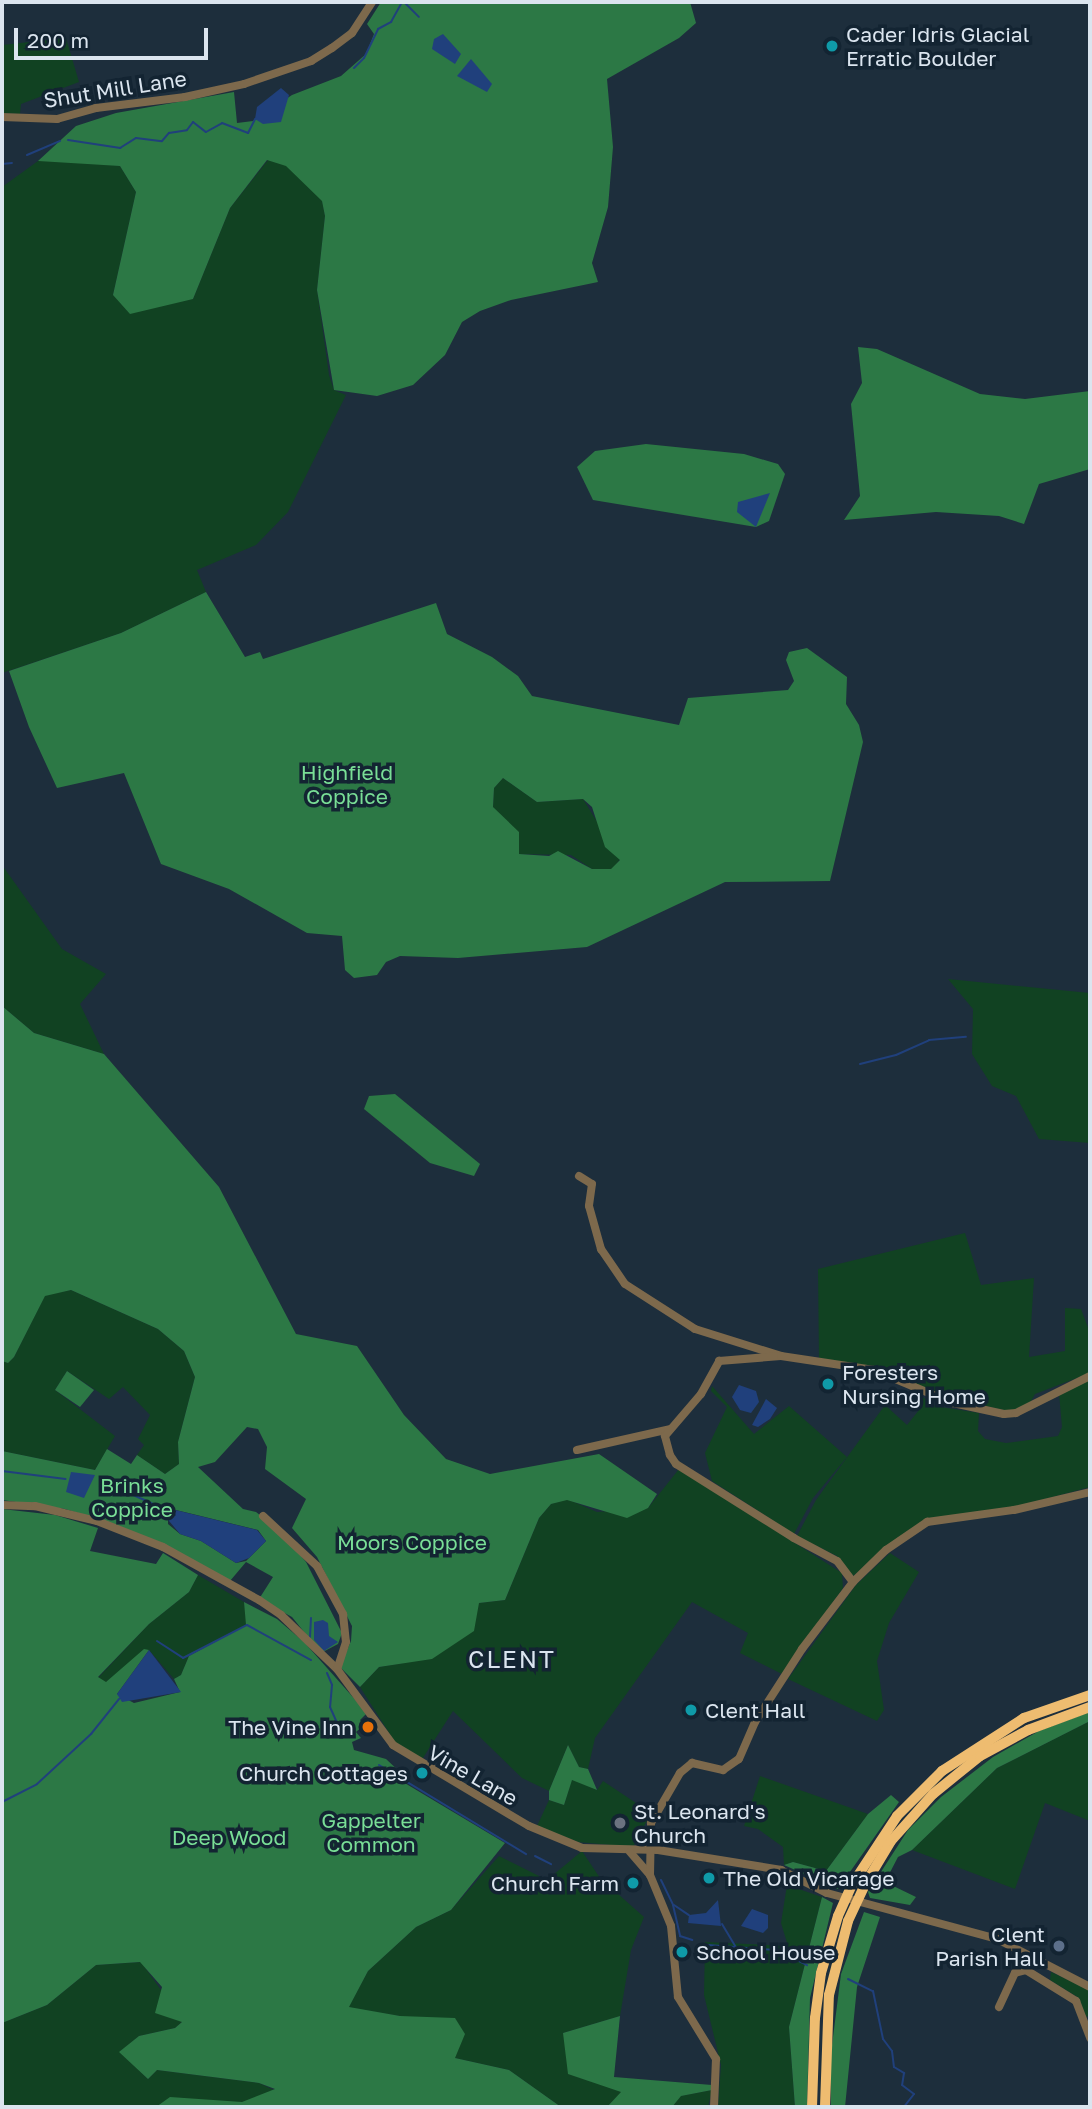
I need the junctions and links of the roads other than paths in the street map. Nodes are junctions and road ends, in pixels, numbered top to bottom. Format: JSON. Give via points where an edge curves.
{"nodes":[{"id":1,"x":372,"y":2,"type":"edge"},
{"id":2,"x":2,"y":117,"type":"edge"},
{"id":3,"x":579,"y":1176,"type":"dead end"},
{"id":4,"x":782,"y":1356,"type":"junction"},
{"id":5,"x":1090,"y":1376,"type":"edge"},
{"id":6,"x":673,"y":1428,"type":"junction"},
{"id":7,"x":577,"y":1450,"type":"dead end"},
{"id":8,"x":1090,"y":1492,"type":"edge"},
{"id":9,"x":2,"y":1505,"type":"edge"},
{"id":10,"x":263,"y":1516,"type":"dead end"},
{"id":11,"x":853,"y":1582,"type":"junction"},
{"id":12,"x":337,"y":1669,"type":"junction"},
{"id":13,"x":1090,"y":1695,"type":"edge"},
{"id":14,"x":1090,"y":1707,"type":"edge"},
{"id":15,"x":649,"y":1850,"type":"junction"},
{"id":16,"x":630,"y":1852,"type":"junction"},
{"id":17,"x":650,"y":1875,"type":"junction"},
{"id":18,"x":858,"y":1885,"type":"junction"},
{"id":19,"x":843,"y":1918,"type":"junction"},
{"id":20,"x":1049,"y":1964,"type":"junction"},
{"id":21,"x":1044,"y":1980,"type":"junction"},
{"id":22,"x":1090,"y":1987,"type":"edge"},
{"id":23,"x":999,"y":2007,"type":"dead end"},
{"id":24,"x":1090,"y":2038,"type":"edge"},
{"id":25,"x":714,"y":2107,"type":"edge"},
{"id":26,"x":812,"y":2107,"type":"edge"},
{"id":27,"x":825,"y":2107,"type":"edge"}],
"edges":[{"from":1,"to":2,"type":"street","name":"Shut Mill Lane","via":[[352,33],[332,48],[311,61],[244,84],[174,99],[96,108],[57,119]]},
{"from":3,"to":4,"type":"street","via":[[592,1184],[589,1206],[601,1249],[625,1284],[695,1329]]},
{"from":4,"to":5,"type":"street","via":[[883,1372],[953,1403],[1004,1415]]},
{"from":4,"to":6,"type":"street","via":[[719,1361],[701,1394]]},
{"from":6,"to":7,"type":"street"},
{"from":6,"to":11,"type":"street","via":[[663,1442],[676,1464],[837,1561]]},
{"from":8,"to":11,"type":"street","via":[[1014,1510],[927,1522],[886,1550]]},
{"from":9,"to":12,"type":"street","name":"Vine Lane","via":[[65,1512],[163,1547],[281,1615]]},
{"from":10,"to":12,"type":"street","via":[[317,1566],[343,1615],[346,1643]]},
{"from":11,"to":15,"type":"street","via":[[755,1722],[739,1759],[723,1770],[692,1763],[680,1773],[654,1814]]},
{"from":12,"to":16,"type":"street","name":"Vine Lane","via":[[393,1745],[410,1758],[529,1826],[582,1848]]},
{"from":13,"to":18,"type":"highway","via":[[1024,1718],[942,1771],[897,1816]]},
{"from":14,"to":18,"type":"highway","via":[[1028,1730],[980,1756],[933,1794]]},
{"from":15,"to":16,"type":"street","name":"Vine Lane"},
{"from":15,"to":17,"type":"street"},
{"from":15,"to":20,"type":"street","name":"Vine Lane","via":[[781,1871],[827,1893],[997,1939]]},
{"from":16,"to":17,"type":"street"},
{"from":17,"to":25,"type":"street","via":[[671,1926],[678,1997],[712,2048],[719,2068]]},
{"from":18,"to":19,"type":"highway","bridge":true},
{"from":19,"to":26,"type":"highway","via":[[816,2006]]},
{"from":19,"to":27,"type":"highway","via":[[829,1995]]},
{"from":20,"to":21,"type":"street"},
{"from":20,"to":22,"type":"street","name":"Vine Lane"},
{"from":21,"to":23,"type":"street","via":[[1020,1969]]},
{"from":21,"to":24,"type":"street","via":[[1076,2001]]}]}
